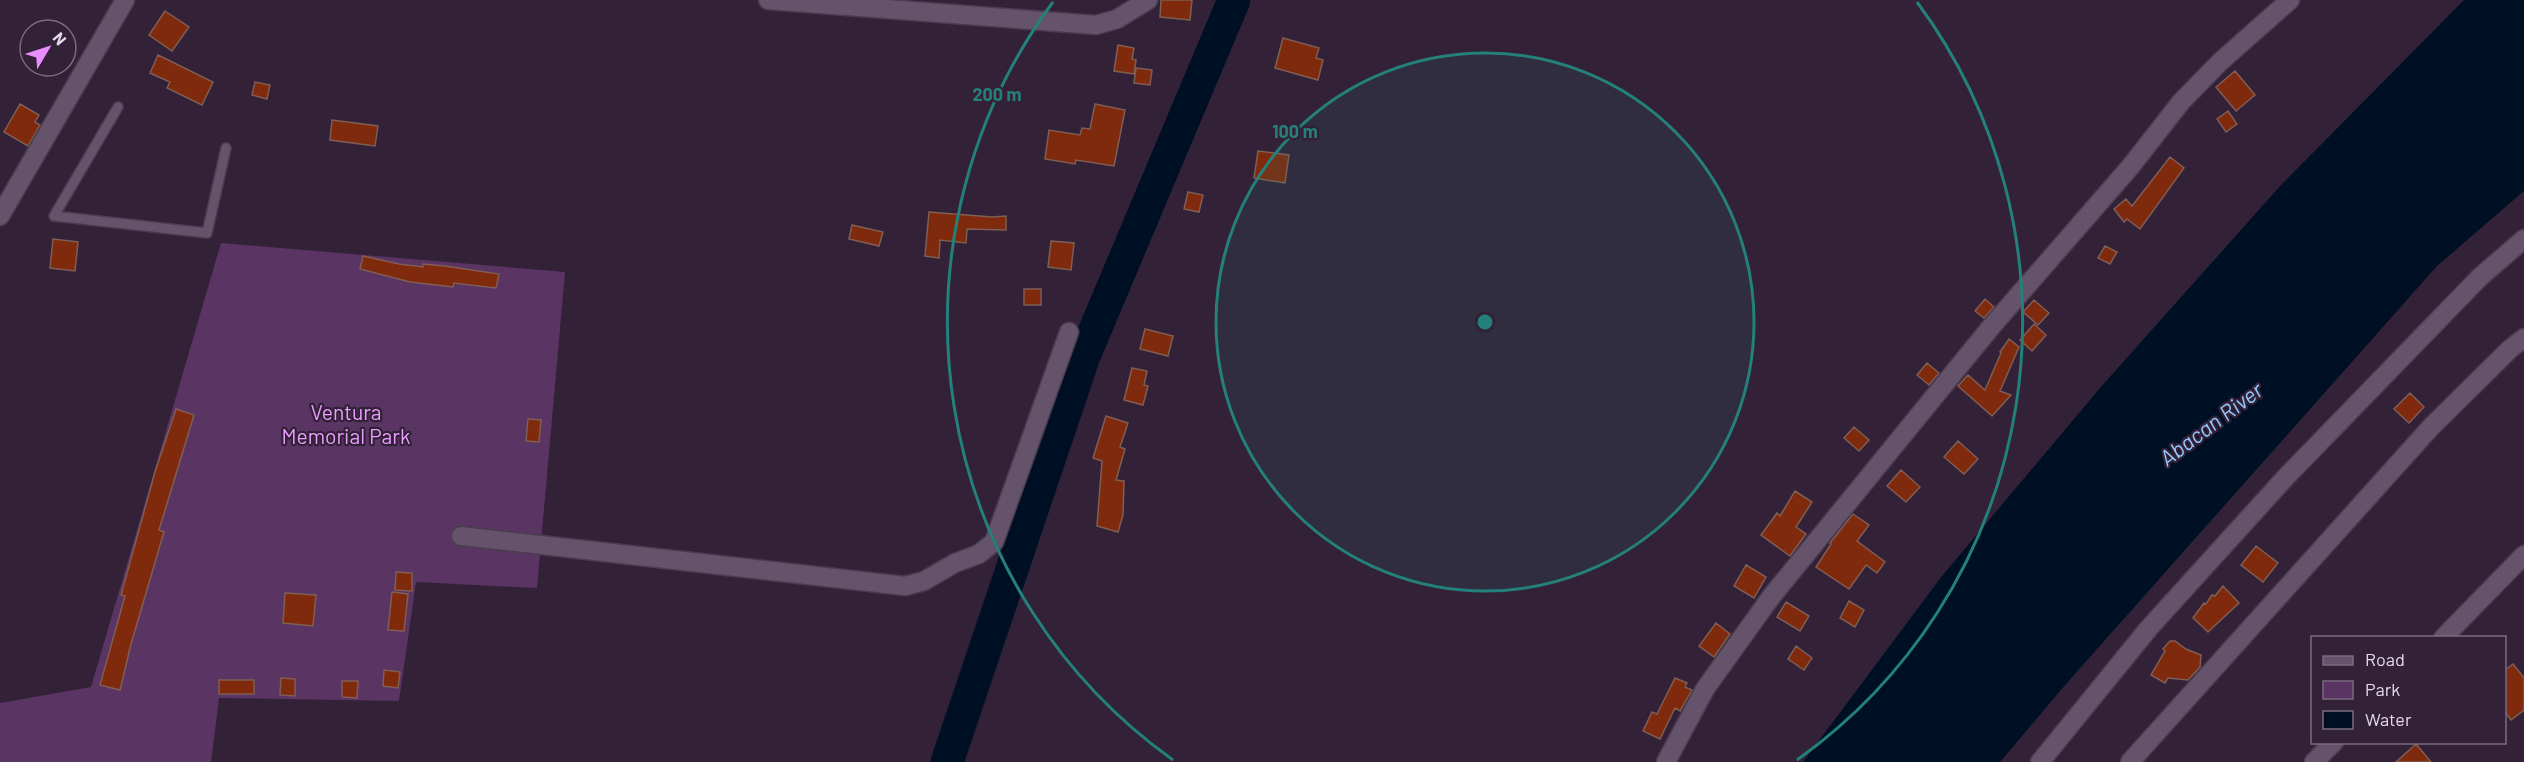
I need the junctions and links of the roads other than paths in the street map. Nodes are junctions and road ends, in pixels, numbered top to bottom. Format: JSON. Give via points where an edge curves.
{"nodes":[{"id":1,"x":124,"y":0,"type":"edge"},
{"id":2,"x":768,"y":0,"type":"edge"},
{"id":3,"x":1148,"y":0,"type":"edge"},
{"id":4,"x":2290,"y":0,"type":"edge"},
{"id":5,"x":118,"y":107,"type":"dead end"},
{"id":6,"x":226,"y":148,"type":"dead end"},
{"id":7,"x":0,"y":215,"type":"edge"},
{"id":8,"x":2524,"y":238,"type":"edge"},
{"id":9,"x":1069,"y":333,"type":"dead end"},
{"id":10,"x":2524,"y":338,"type":"edge"},
{"id":11,"x":461,"y":536,"type":"dead end"},
{"id":12,"x":2524,"y":555,"type":"edge"},
{"id":13,"x":2445,"y":636,"type":"edge"},
{"id":14,"x":2332,"y":744,"type":"edge"},
{"id":15,"x":1666,"y":762,"type":"edge"},
{"id":16,"x":2040,"y":762,"type":"edge"},
{"id":17,"x":2130,"y":762,"type":"edge"},
{"id":18,"x":2314,"y":762,"type":"edge"}],
"edges":[{"from":1,"to":7,"type":"street"},
{"from":2,"to":3,"type":"street","via":[[1096,25],[1117,19]]},
{"from":4,"to":15,"type":"street","via":[[2181,102],[2131,166],[1990,327],[1771,597],[1705,689]]},
{"from":5,"to":6,"type":"lane","via":[[54,216],[207,233]]},
{"from":8,"to":16,"type":"street","via":[[2480,277],[2285,478],[2149,628]]},
{"from":9,"to":11,"type":"street","via":[[993,542],[979,554],[924,581],[905,586]]},
{"from":10,"to":17,"type":"street","via":[[2431,427]]},
{"from":12,"to":13,"type":"street"},
{"from":14,"to":18,"type":"street"}]}
